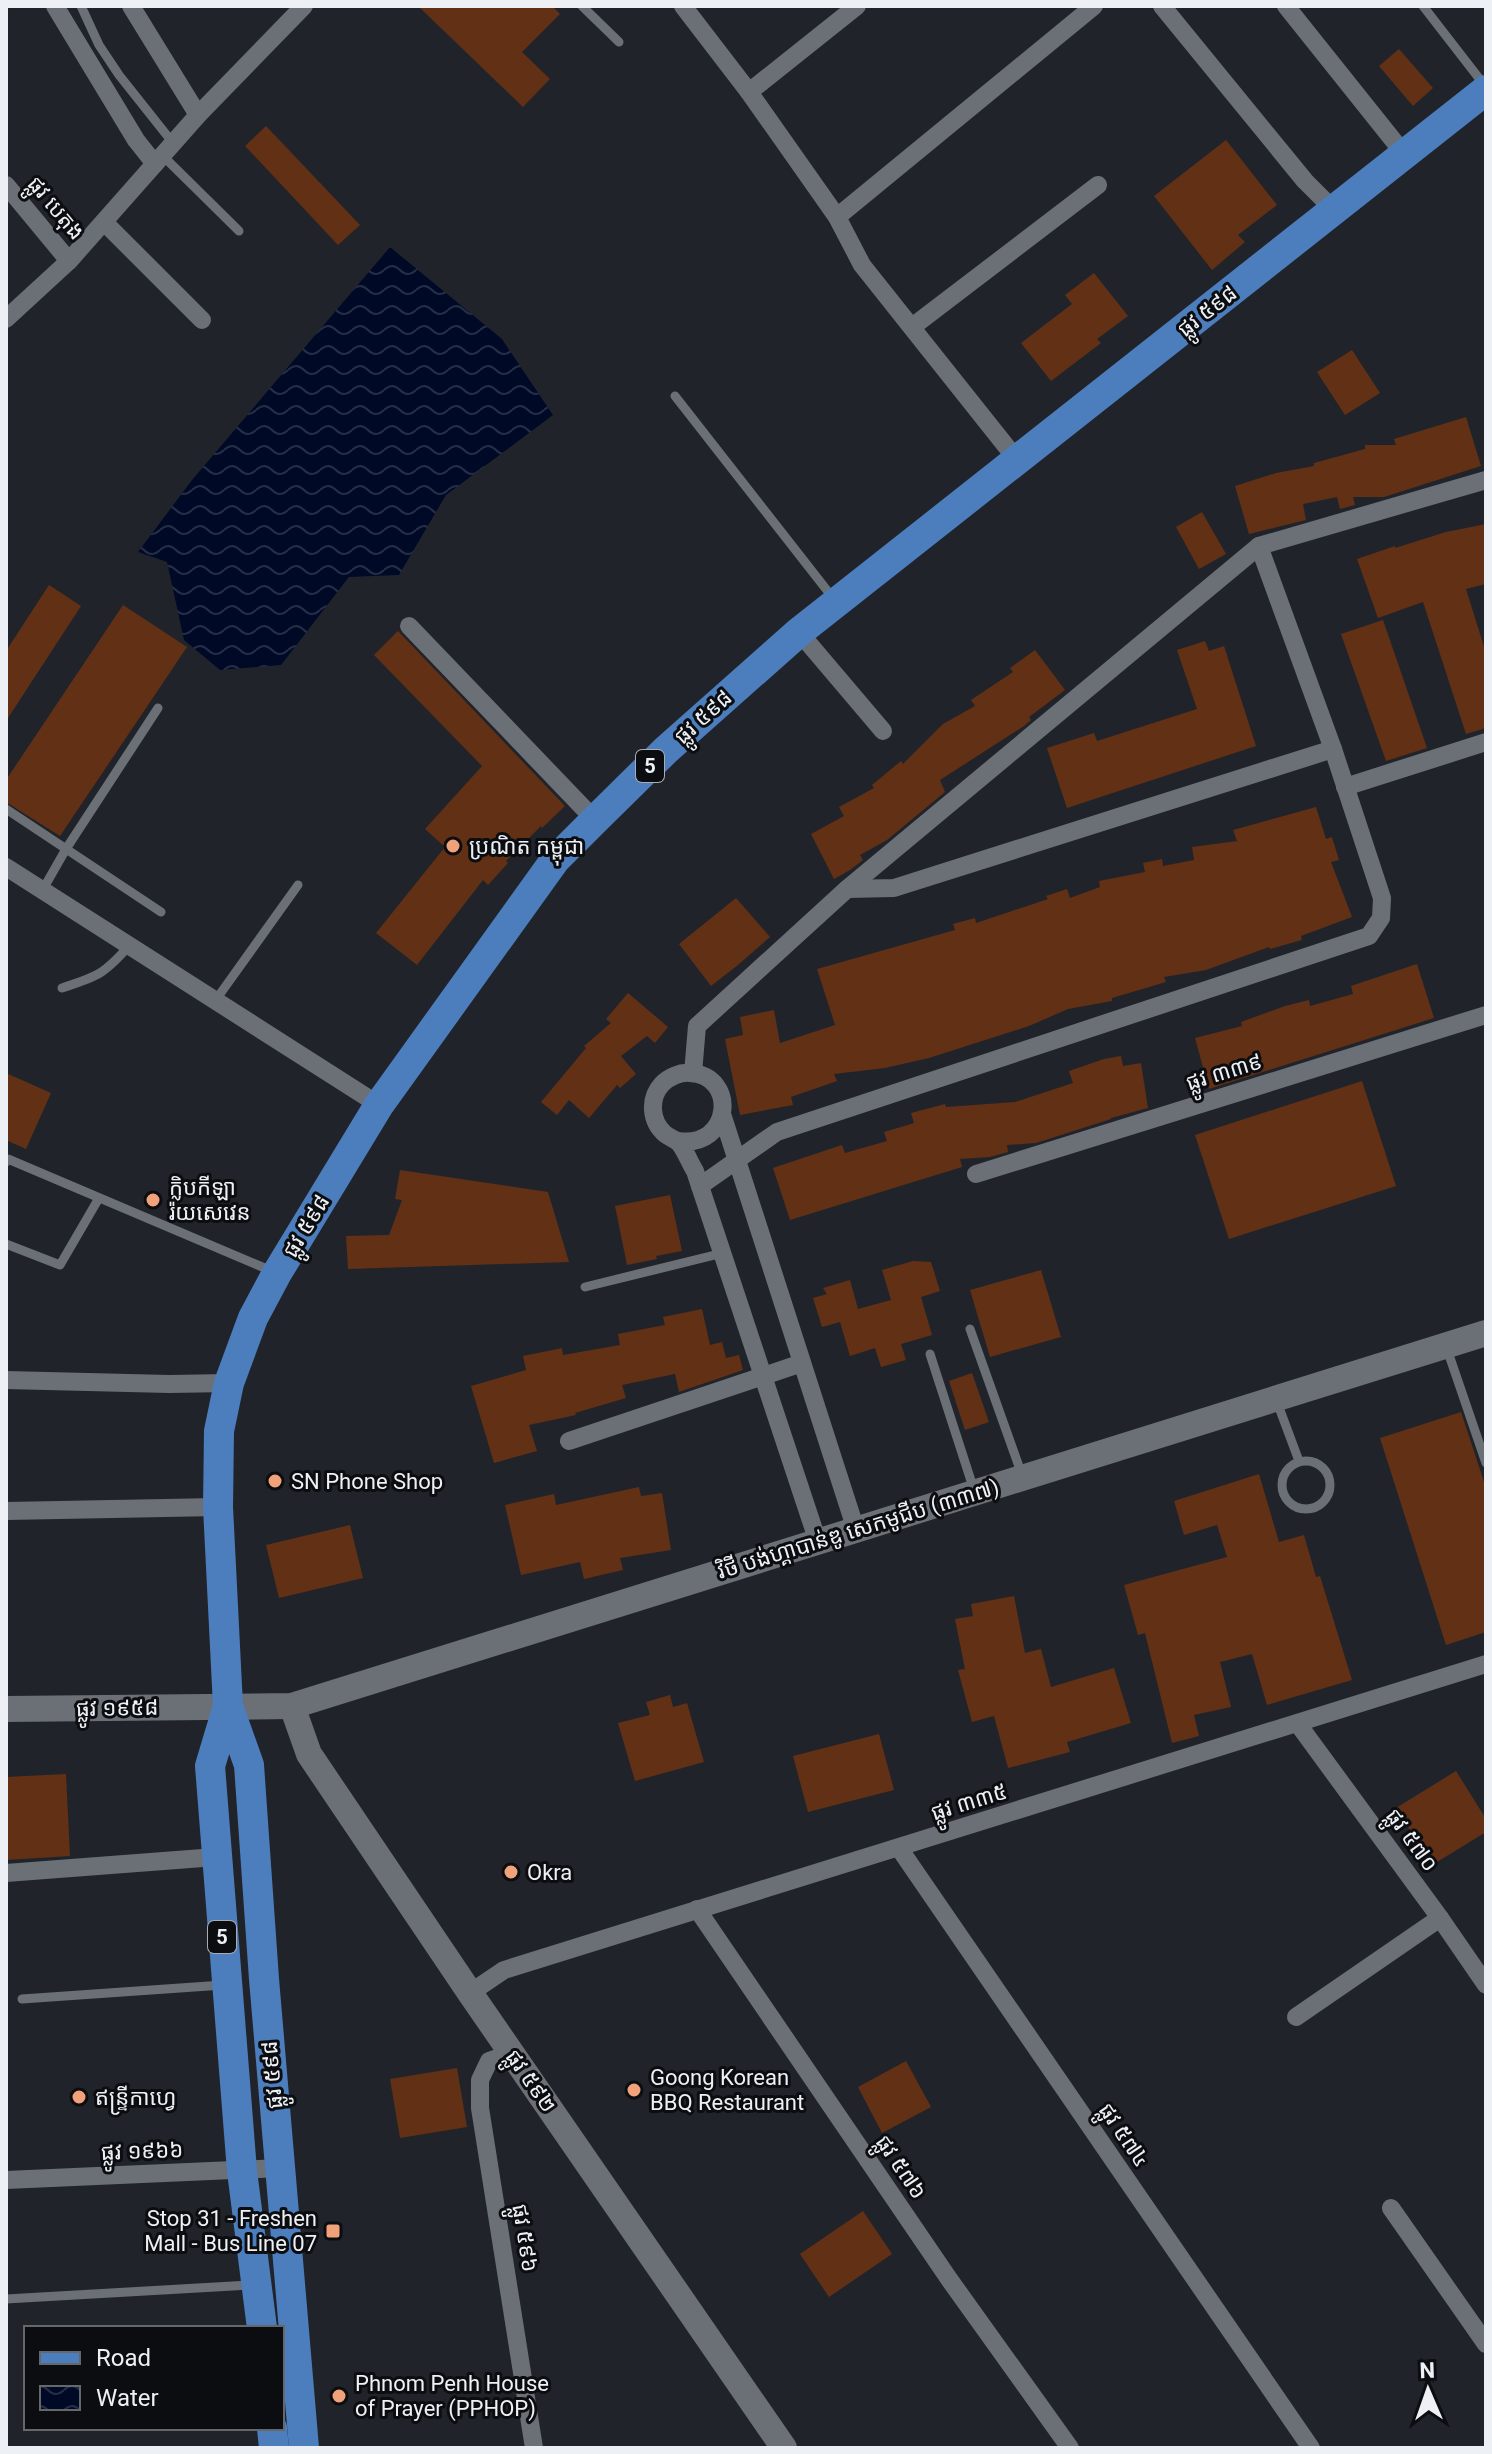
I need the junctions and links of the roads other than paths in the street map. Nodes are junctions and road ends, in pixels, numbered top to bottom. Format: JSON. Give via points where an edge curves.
{"nodes":[{"id":1,"x":55,"y":6,"type":"edge"},
{"id":2,"x":81,"y":6,"type":"edge"},
{"id":3,"x":131,"y":6,"type":"edge"},
{"id":4,"x":304,"y":6,"type":"edge"},
{"id":5,"x":582,"y":6,"type":"edge"},
{"id":6,"x":683,"y":6,"type":"edge"},
{"id":7,"x":857,"y":6,"type":"edge"},
{"id":8,"x":1094,"y":6,"type":"edge"},
{"id":9,"x":1162,"y":6,"type":"edge"},
{"id":10,"x":1286,"y":6,"type":"edge"},
{"id":11,"x":1423,"y":6,"type":"edge"},
{"id":12,"x":619,"y":42,"type":"dead end"},
{"id":13,"x":1486,"y":89,"type":"edge"},
{"id":14,"x":749,"y":92,"type":"junction"},
{"id":15,"x":198,"y":115,"type":"junction"},
{"id":16,"x":163,"y":154,"type":"junction"},
{"id":17,"x":1405,"y":155,"type":"junction"},
{"id":18,"x":6,"y":185,"type":"edge"},
{"id":19,"x":1098,"y":185,"type":"dead end"},
{"id":20,"x":1334,"y":210,"type":"junction"},
{"id":21,"x":837,"y":217,"type":"junction"},
{"id":22,"x":104,"y":222,"type":"junction"},
{"id":23,"x":239,"y":231,"type":"dead end"},
{"id":24,"x":69,"y":261,"type":"junction"},
{"id":25,"x":6,"y":319,"type":"edge"},
{"id":26,"x":202,"y":320,"type":"dead end"},
{"id":27,"x":912,"y":327,"type":"junction"},
{"id":28,"x":675,"y":396,"type":"dead end"},
{"id":29,"x":1017,"y":460,"type":"junction"},
{"id":30,"x":1486,"y":480,"type":"edge"},
{"id":31,"x":1259,"y":546,"type":"junction"},
{"id":32,"x":837,"y":602,"type":"junction"},
{"id":33,"x":409,"y":626,"type":"dead end"},
{"id":34,"x":799,"y":632,"type":"junction"},
{"id":35,"x":158,"y":708,"type":"dead end"},
{"id":36,"x":883,"y":731,"type":"dead end"},
{"id":37,"x":1486,"y":742,"type":"edge"},
{"id":38,"x":1333,"y":749,"type":"junction"},
{"id":39,"x":1345,"y":787,"type":"junction"},
{"id":40,"x":6,"y":809,"type":"edge"},
{"id":41,"x":595,"y":820,"type":"junction"},
{"id":42,"x":66,"y":849,"type":"junction"},
{"id":43,"x":6,"y":867,"type":"edge"},
{"id":44,"x":298,"y":885,"type":"dead end"},
{"id":45,"x":847,"y":889,"type":"junction"},
{"id":46,"x":42,"y":891,"type":"junction"},
{"id":47,"x":161,"y":912,"type":"dead end"},
{"id":48,"x":129,"y":946,"type":"junction"},
{"id":49,"x":62,"y":988,"type":"dead end"},
{"id":50,"x":215,"y":1001,"type":"junction"},
{"id":51,"x":1486,"y":1015,"type":"edge"},
{"id":52,"x":693,"y":1073,"type":"junction"},
{"id":53,"x":379,"y":1105,"type":"junction"},
{"id":54,"x":722,"y":1114,"type":"junction"},
{"id":55,"x":678,"y":1141,"type":"junction"},
{"id":56,"x":736,"y":1161,"type":"junction"},
{"id":57,"x":6,"y":1162,"type":"edge"},
{"id":58,"x":976,"y":1174,"type":"dead end"},
{"id":59,"x":700,"y":1186,"type":"junction"},
{"id":60,"x":99,"y":1198,"type":"junction"},
{"id":61,"x":6,"y":1244,"type":"edge"},
{"id":62,"x":723,"y":1253,"type":"junction"},
{"id":63,"x":277,"y":1273,"type":"junction"},
{"id":64,"x":585,"y":1287,"type":"dead end"},
{"id":65,"x":970,"y":1329,"type":"dead end"},
{"id":66,"x":1486,"y":1333,"type":"edge"},
{"id":67,"x":1446,"y":1345,"type":"junction"},
{"id":68,"x":930,"y":1354,"type":"dead end"},
{"id":69,"x":802,"y":1363,"type":"junction"},
{"id":70,"x":763,"y":1375,"type":"junction"},
{"id":71,"x":6,"y":1380,"type":"edge"},
{"id":72,"x":229,"y":1383,"type":"junction"},
{"id":73,"x":1276,"y":1398,"type":"junction"},
{"id":74,"x":569,"y":1441,"type":"dead end"},
{"id":75,"x":1299,"y":1461,"type":"junction"},
{"id":76,"x":1486,"y":1463,"type":"edge"},
{"id":77,"x":1023,"y":1478,"type":"junction"},
{"id":78,"x":975,"y":1493,"type":"junction"},
{"id":79,"x":218,"y":1507,"type":"junction"},
{"id":80,"x":6,"y":1511,"type":"edge"},
{"id":81,"x":856,"y":1530,"type":"junction"},
{"id":82,"x":818,"y":1542,"type":"junction"},
{"id":83,"x":1486,"y":1664,"type":"edge"},
{"id":84,"x":228,"y":1706,"type":"junction"},
{"id":85,"x":292,"y":1706,"type":"junction"},
{"id":86,"x":6,"y":1709,"type":"edge"},
{"id":87,"x":1298,"y":1724,"type":"junction"},
{"id":88,"x":899,"y":1848,"type":"junction"},
{"id":89,"x":216,"y":1857,"type":"junction"},
{"id":90,"x":6,"y":1873,"type":"edge"},
{"id":91,"x":697,"y":1909,"type":"junction"},
{"id":92,"x":1440,"y":1918,"type":"junction"},
{"id":93,"x":226,"y":1985,"type":"junction"},
{"id":94,"x":1486,"y":1985,"type":"edge"},
{"id":95,"x":470,"y":1993,"type":"junction"},
{"id":96,"x":22,"y":1999,"type":"dead end"},
{"id":97,"x":1296,"y":2017,"type":"dead end"},
{"id":98,"x":512,"y":2053,"type":"junction"},
{"id":99,"x":280,"y":2168,"type":"junction"},
{"id":100,"x":242,"y":2171,"type":"junction"},
{"id":101,"x":6,"y":2180,"type":"edge"},
{"id":102,"x":1391,"y":2208,"type":"dead end"},
{"id":103,"x":258,"y":2285,"type":"junction"},
{"id":104,"x":6,"y":2299,"type":"edge"},
{"id":105,"x":262,"y":2326,"type":"edge"},
{"id":106,"x":1486,"y":2344,"type":"edge"},
{"id":107,"x":304,"y":2448,"type":"edge"},
{"id":108,"x":534,"y":2448,"type":"edge"},
{"id":109,"x":784,"y":2448,"type":"edge"},
{"id":110,"x":1070,"y":2448,"type":"edge"},
{"id":111,"x":1311,"y":2448,"type":"edge"}],
"edges":[{"from":1,"to":16,"type":"street","via":[[136,140]]},
{"from":2,"to":16,"type":"lane"},
{"from":3,"to":15,"type":"street"},
{"from":4,"to":15,"type":"street"},
{"from":5,"to":12,"type":"lane"},
{"from":6,"to":14,"type":"street"},
{"from":7,"to":14,"type":"street"},
{"from":8,"to":21,"type":"street"},
{"from":9,"to":20,"type":"street"},
{"from":10,"to":17,"type":"street"},
{"from":11,"to":13,"type":"lane"},
{"from":13,"to":17,"type":"main road","name":"ផ្លូវ ៥៩៨","number":"5"},
{"from":14,"to":21,"type":"street"},
{"from":15,"to":16,"type":"street"},
{"from":16,"to":22,"type":"street"},
{"from":16,"to":23,"type":"lane"},
{"from":17,"to":20,"type":"main road","name":"ផ្លូវ ៥៩៨","number":"5"},
{"from":18,"to":24,"type":"street","name":"ផ្លូវ បេតុង"},
{"from":19,"to":27,"type":"street"},
{"from":20,"to":29,"type":"main road","name":"ផ្លូវ ៥៩៨","number":"5"},
{"from":21,"to":27,"type":"street","via":[[862,265]]},
{"from":22,"to":24,"type":"street"},
{"from":22,"to":26,"type":"street"},
{"from":24,"to":25,"type":"street"},
{"from":27,"to":29,"type":"street"},
{"from":28,"to":32,"type":"lane"},
{"from":29,"to":32,"type":"main road","name":"ផ្លូវ ៥៩៨","number":"5"},
{"from":30,"to":31,"type":"street"},
{"from":31,"to":38,"type":"street"},
{"from":31,"to":45,"type":"street"},
{"from":32,"to":34,"type":"main road","name":"ផ្លូវ ៥៩៨","number":"5"},
{"from":33,"to":41,"type":"street"},
{"from":34,"to":36,"type":"street"},
{"from":34,"to":41,"type":"main road","name":"ផ្លូវ ៥៩៨","number":"5"},
{"from":35,"to":42,"type":"lane"},
{"from":37,"to":39,"type":"street"},
{"from":38,"to":39,"type":"street"},
{"from":38,"to":45,"type":"street","via":[[894,888]]},
{"from":39,"to":56,"type":"street","via":[[1382,898],[1381,918],[1369,936],[777,1132]]},
{"from":40,"to":42,"type":"lane"},
{"from":41,"to":53,"type":"main road","name":"ផ្លូវ ៥៩៨","number":"5","via":[[555,860]]},
{"from":42,"to":46,"type":"lane"},
{"from":42,"to":47,"type":"lane"},
{"from":43,"to":46,"type":"street"},
{"from":44,"to":50,"type":"lane"},
{"from":45,"to":52,"type":"street","via":[[697,1026]]},
{"from":46,"to":48,"type":"street"},
{"from":48,"to":49,"type":"lane","via":[[100,975]]},
{"from":48,"to":50,"type":"street"},
{"from":50,"to":53,"type":"street"},
{"from":51,"to":58,"type":"street","name":"ផ្លូវ ៣៣៩"},
{"from":52,"to":54,"type":"street","via":[[713,1083],[723,1102]]},
{"from":52,"to":55,"type":"street","via":[[670,1077],[655,1095],[654,1118]]},
{"from":53,"to":63,"type":"main road","name":"ផ្លូវ ៥៩៨","number":"5"},
{"from":54,"to":55,"type":"street","via":[[707,1137]]},
{"from":54,"to":56,"type":"street"},
{"from":55,"to":59,"type":"street"},
{"from":56,"to":59,"type":"street"},
{"from":56,"to":69,"type":"street"},
{"from":57,"to":60,"type":"lane"},
{"from":59,"to":62,"type":"street"},
{"from":60,"to":61,"type":"lane","via":[[60,1265]]},
{"from":60,"to":63,"type":"lane"},
{"from":62,"to":64,"type":"lane"},
{"from":62,"to":70,"type":"street"},
{"from":63,"to":72,"type":"main road","name":"ផ្លូវ ៥៩៨","number":"5"},
{"from":65,"to":77,"type":"lane"},
{"from":66,"to":67,"type":"street","name":"វិថី បង់ហ្គាបាន់ឌូ សេកមូជីប (៣៣៧)"},
{"from":67,"to":73,"type":"street","name":"វិថី បង់ហ្គាបាន់ឌូ សេកមូជីប (៣៣៧)"},
{"from":67,"to":76,"type":"lane"},
{"from":68,"to":78,"type":"lane"},
{"from":69,"to":70,"type":"street"},
{"from":69,"to":81,"type":"street"},
{"from":70,"to":74,"type":"street"},
{"from":70,"to":82,"type":"street"},
{"from":71,"to":72,"type":"street"},
{"from":72,"to":79,"type":"main road","name":"ផ្លូវ ៥៩៨","number":"5","via":[[219,1431]]},
{"from":73,"to":75,"type":"lane"},
{"from":73,"to":77,"type":"street","name":"វិថី បង់ហ្គាបាន់ឌូ សេកមូជីប (៣៣៧)"},
{"from":75,"to":75,"type":"lane","via":[[1315,1462],[1329,1479],[1324,1501],[1310,1509],[1294,1506],[1283,1494],[1282,1478]]},
{"from":77,"to":78,"type":"street","name":"វិថី បង់ហ្គាបាន់ឌូ សេកមូជីប (៣៣៧)"},
{"from":78,"to":81,"type":"street","name":"វិថី បង់ហ្គាបាន់ឌូ សេកមូជីប (៣៣៧)"},
{"from":79,"to":80,"type":"street"},
{"from":79,"to":84,"type":"main road","name":"ផ្លូវ ៥៩៨","number":"5"},
{"from":81,"to":82,"type":"street","name":"វិថី បង់ហ្គាបាន់ឌូ សេកមូជីប (៣៣៧)"},
{"from":82,"to":85,"type":"street","name":"វិថី បង់ហ្គាបាន់ឌូ សេកមូជីប (៣៣៧)"},
{"from":83,"to":87,"type":"street","name":"ផ្លូវ ៣៣៥"},
{"from":84,"to":85,"type":"street","name":"វិថី បង់ហ្គាបាន់ឌូ សេកមូជីប (៣៣៧)"},
{"from":84,"to":86,"type":"street","name":"ផ្លូវ ១៩៥៨"},
{"from":84,"to":89,"type":"main road","name":"ផ្លូវ ៥៩៨","number":"5","via":[[210,1766]]},
{"from":84,"to":99,"type":"main road","name":"ផ្លូវ ៥៩៨","number":"5","via":[[249,1765]]},
{"from":85,"to":95,"type":"street","name":"ផ្លូវ ៥៩២","via":[[309,1754]]},
{"from":87,"to":88,"type":"street","name":"ផ្លូវ ៣៣៥"},
{"from":87,"to":92,"type":"street","name":"ផ្លូវ ៥៧០"},
{"from":88,"to":91,"type":"street","name":"ផ្លូវ ៣៣៥"},
{"from":88,"to":111,"type":"street","name":"ផ្លូវ ៥៧៤"},
{"from":89,"to":90,"type":"street"},
{"from":89,"to":93,"type":"main road","name":"ផ្លូវ ៥៩៨","number":"5"},
{"from":91,"to":95,"type":"street","name":"ផ្លូវ ៣៣៥","via":[[504,1970]]},
{"from":91,"to":110,"type":"street","name":"ផ្លូវ ៥៧៦"},
{"from":92,"to":94,"type":"street","name":"ផ្លូវ ៥៧០"},
{"from":92,"to":97,"type":"street"},
{"from":93,"to":96,"type":"lane"},
{"from":93,"to":100,"type":"main road","name":"ផ្លូវ ៥៩៨","number":"5"},
{"from":95,"to":98,"type":"street","name":"ផ្លូវ ៥៩២"},
{"from":98,"to":108,"type":"street","name":"ផ្លូវ ៥៩៦","via":[[489,2061],[480,2080],[480,2108]]},
{"from":98,"to":109,"type":"street","name":"ផ្លូវ ៥៩២"},
{"from":99,"to":100,"type":"street","name":"ផ្លូវ ១៩៦៦"},
{"from":99,"to":107,"type":"main road","name":"ផ្លូវ ៥៩៨","number":"5"},
{"from":100,"to":101,"type":"street","name":"ផ្លូវ ១៩៦៦"},
{"from":100,"to":103,"type":"main road","name":"ផ្លូវ ៥៩៨","number":"5"},
{"from":102,"to":106,"type":"street"},
{"from":103,"to":104,"type":"lane"},
{"from":103,"to":105,"type":"main road","name":"ផ្លូវ ៥៩៨","number":"5"}]}
